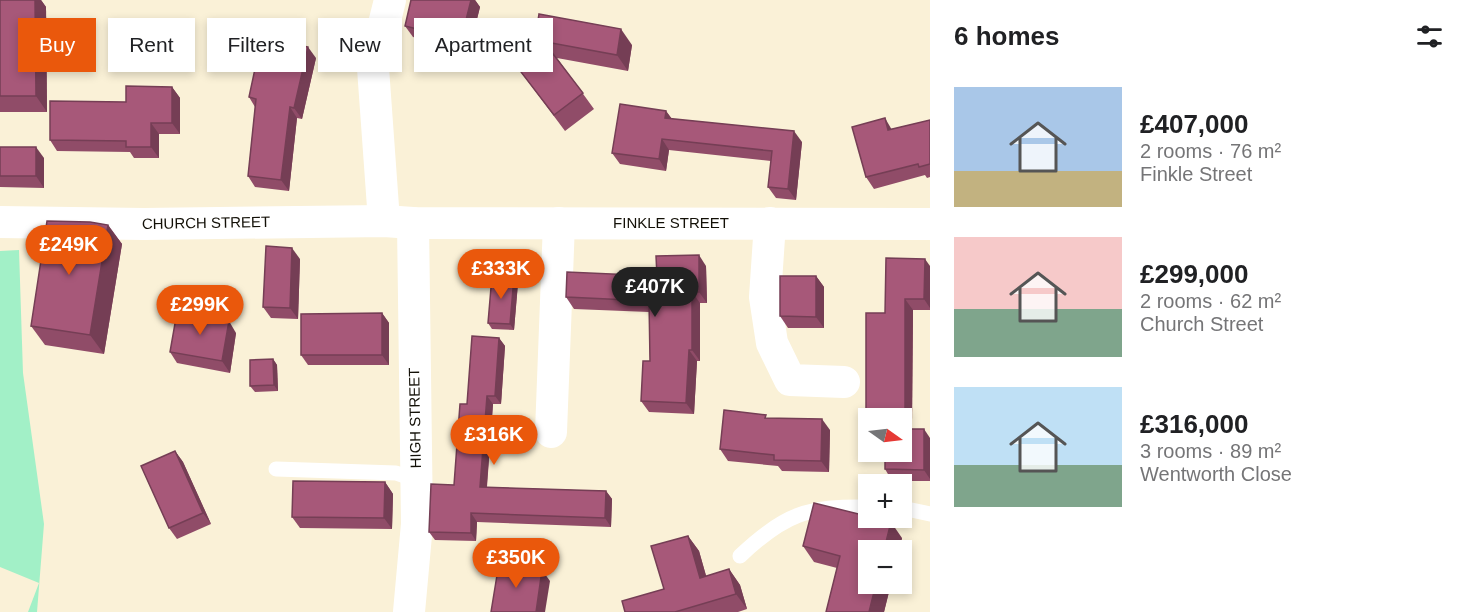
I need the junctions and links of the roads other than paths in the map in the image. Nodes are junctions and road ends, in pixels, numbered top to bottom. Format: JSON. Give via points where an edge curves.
{"nodes":[{"id":1,"x":390,"y":0,"type":"edge"},
{"id":2,"x":0,"y":222,"type":"edge"},
{"id":3,"x":398,"y":222,"type":"junction"},
{"id":4,"x":770,"y":223,"type":"junction"},
{"id":5,"x":560,"y":224,"type":"junction"},
{"id":6,"x":930,"y":224,"type":"edge"},
{"id":7,"x":844,"y":382,"type":"dead end"},
{"id":8,"x":550,"y":432,"type":"dead end"},
{"id":9,"x":276,"y":470,"type":"dead end"},
{"id":10,"x":416,"y":480,"type":"junction"},
{"id":11,"x":858,"y":507,"type":"edge"},
{"id":12,"x":912,"y":510,"type":"edge"},
{"id":13,"x":930,"y":514,"type":"edge"},
{"id":14,"x":740,"y":556,"type":"dead end"},
{"id":15,"x":409,"y":612,"type":"edge"}],
"edges":[{"from":1,"to":3,"type":"street","name":"HIGH STREET","via":[[373,68]]},
{"from":2,"to":3,"type":"street","name":"CHURCH STREET"},
{"from":3,"to":5,"type":"street","name":"FINKLE STREET"},
{"from":3,"to":10,"type":"street","name":"HIGH STREET"},
{"from":4,"to":5,"type":"street","name":"FINKLE STREET"},
{"from":4,"to":6,"type":"street","name":"FINKLE STREET"},
{"from":4,"to":7,"type":"street","via":[[765,297],[772,343],[790,380]]},
{"from":5,"to":8,"type":"street"},
{"from":9,"to":10,"type":"lane","via":[[396,473]]},
{"from":10,"to":15,"type":"street","name":"HIGH STREET","via":[[417,524]]},
{"from":11,"to":14,"type":"lane","via":[[796,515],[775,525]]},
{"from":12,"to":13,"type":"lane"}]}
